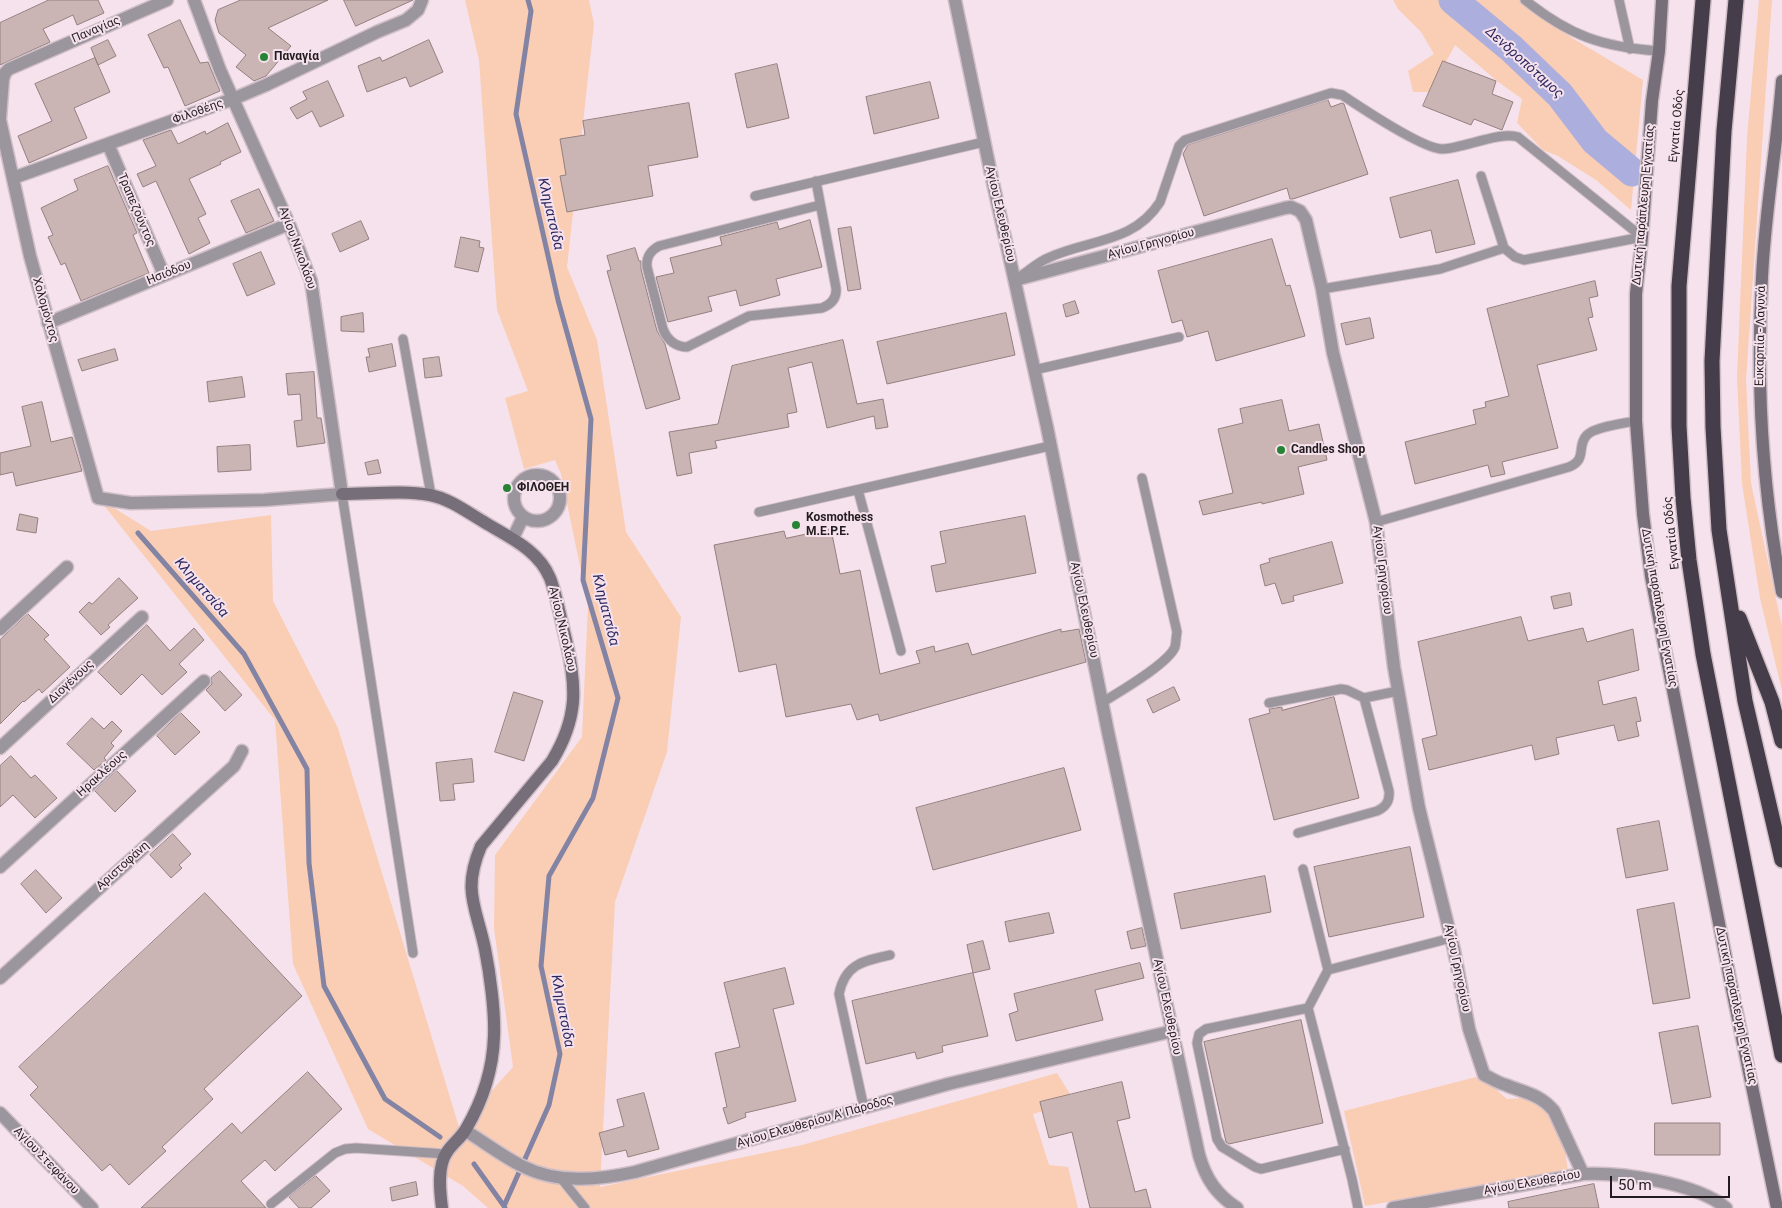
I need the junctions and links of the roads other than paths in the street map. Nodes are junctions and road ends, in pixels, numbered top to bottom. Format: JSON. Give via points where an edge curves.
{"nodes":[{"id":1,"x":166,"y":0,"type":"edge"},
{"id":2,"x":194,"y":0,"type":"edge"},
{"id":3,"x":422,"y":0,"type":"edge"},
{"id":4,"x":955,"y":0,"type":"edge"},
{"id":5,"x":1524,"y":0,"type":"edge"},
{"id":6,"x":1619,"y":0,"type":"edge"},
{"id":7,"x":1662,"y":0,"type":"edge"},
{"id":8,"x":1703,"y":0,"type":"edge"},
{"id":9,"x":1736,"y":0,"type":"edge"},
{"id":10,"x":1630,"y":49,"type":"junction"},
{"id":11,"x":1659,"y":51,"type":"junction"},
{"id":12,"x":26,"y":61,"type":"joint"},
{"id":13,"x":1782,"y":81,"type":"edge"},
{"id":14,"x":233,"y":99,"type":"junction"},
{"id":15,"x":1781,"y":102,"type":"edge"},
{"id":16,"x":0,"y":119,"type":"edge"},
{"id":17,"x":984,"y":142,"type":"junction"},
{"id":18,"x":108,"y":144,"type":"junction"},
{"id":19,"x":1482,"y":176,"type":"dead end"},
{"id":20,"x":13,"y":178,"type":"junction"},
{"id":21,"x":816,"y":182,"type":"junction"},
{"id":22,"x":755,"y":196,"type":"dead end"},
{"id":23,"x":820,"y":205,"type":"junction"},
{"id":24,"x":289,"y":224,"type":"junction"},
{"id":25,"x":1642,"y":237,"type":"junction"},
{"id":26,"x":1504,"y":248,"type":"junction"},
{"id":27,"x":164,"y":275,"type":"junction"},
{"id":28,"x":1015,"y":280,"type":"junction"},
{"id":29,"x":1322,"y":289,"type":"junction"},
{"id":30,"x":48,"y":323,"type":"junction"},
{"id":31,"x":1179,"y":338,"type":"dead end"},
{"id":32,"x":403,"y":339,"type":"dead end"},
{"id":33,"x":1034,"y":370,"type":"junction"},
{"id":34,"x":1636,"y":421,"type":"junction"},
{"id":35,"x":1050,"y":446,"type":"junction"},
{"id":36,"x":1142,"y":478,"type":"dead end"},
{"id":37,"x":858,"y":490,"type":"junction"},
{"id":38,"x":342,"y":494,"type":"junction"},
{"id":39,"x":430,"y":495,"type":"junction"},
{"id":40,"x":759,"y":512,"type":"dead end"},
{"id":41,"x":523,"y":517,"type":"dead end"},
{"id":42,"x":1376,"y":522,"type":"junction"},
{"id":43,"x":513,"y":538,"type":"junction"},
{"id":44,"x":67,"y":567,"type":"dead end"},
{"id":45,"x":1782,"y":592,"type":"edge"},
{"id":46,"x":1729,"y":593,"type":"junction"},
{"id":47,"x":142,"y":617,"type":"dead end"},
{"id":48,"x":0,"y":629,"type":"edge"},
{"id":49,"x":901,"y":651,"type":"dead end"},
{"id":50,"x":204,"y":681,"type":"dead end"},
{"id":51,"x":1398,"y":691,"type":"junction"},
{"id":52,"x":1364,"y":698,"type":"junction"},
{"id":53,"x":1103,"y":702,"type":"junction"},
{"id":54,"x":1269,"y":703,"type":"dead end"},
{"id":55,"x":1782,"y":741,"type":"edge"},
{"id":56,"x":0,"y":748,"type":"edge"},
{"id":57,"x":242,"y":751,"type":"dead end"},
{"id":58,"x":1298,"y":833,"type":"dead end"},
{"id":59,"x":1782,"y":860,"type":"edge"},
{"id":60,"x":0,"y":867,"type":"edge"},
{"id":61,"x":1303,"y":869,"type":"dead end"},
{"id":62,"x":1451,"y":938,"type":"junction"},
{"id":63,"x":414,"y":953,"type":"dead end"},
{"id":64,"x":890,"y":955,"type":"dead end"},
{"id":65,"x":1328,"y":970,"type":"junction"},
{"id":66,"x":0,"y":978,"type":"edge"},
{"id":67,"x":1308,"y":1008,"type":"junction"},
{"id":68,"x":1173,"y":1031,"type":"junction"},
{"id":69,"x":1782,"y":1055,"type":"edge"},
{"id":70,"x":864,"y":1108,"type":"junction"},
{"id":71,"x":0,"y":1113,"type":"edge"},
{"id":72,"x":466,"y":1131,"type":"junction"},
{"id":73,"x":1345,"y":1149,"type":"junction"},
{"id":74,"x":446,"y":1154,"type":"junction"},
{"id":75,"x":1583,"y":1174,"type":"junction"},
{"id":76,"x":560,"y":1177,"type":"junction"},
{"id":77,"x":271,"y":1204,"type":"dead end"},
{"id":78,"x":439,"y":1206,"type":"edge"},
{"id":79,"x":92,"y":1208,"type":"edge"},
{"id":80,"x":585,"y":1208,"type":"edge"},
{"id":81,"x":1237,"y":1208,"type":"edge"},
{"id":82,"x":1358,"y":1208,"type":"edge"},
{"id":83,"x":1392,"y":1208,"type":"edge"},
{"id":84,"x":1726,"y":1208,"type":"edge"},
{"id":85,"x":1778,"y":1208,"type":"edge"}],
"edges":[{"from":1,"to":12,"type":"street","name":"Παναγίας"},
{"from":2,"to":14,"type":"street","name":"Αγίου Νικολάου"},
{"from":3,"to":14,"type":"street","name":"Φιλοθέης","via":[[413,16]]},
{"from":4,"to":17,"type":"street","name":"Αγίου Ελευθερίου"},
{"from":5,"to":10,"type":"lane","via":[[1582,37]]},
{"from":6,"to":10,"type":"lane"},
{"from":7,"to":11,"type":"street","name":"Δυτική παράπλευρη Εγνατίας"},
{"from":8,"to":69,"type":"highway","name":"Εγνατία Οδός","via":[[1679,286],[1679,426],[1683,498],[1702,654]]},
{"from":9,"to":46,"type":"highway","via":[[1724,131],[1712,361],[1719,530]]},
{"from":10,"to":11,"type":"lane"},
{"from":11,"to":25,"type":"street","name":"Δυτική παράπλευρη Εγνατίας"},
{"from":12,"to":16,"type":"street","name":"Χολομόντος","via":[[9,69],[3,76]]},
{"from":13,"to":15,"type":"street","name":"Ευκαρπία - Λαγυνά"},
{"from":14,"to":18,"type":"street","name":"Φιλοθέης"},
{"from":14,"to":24,"type":"street","name":"Αγίου Νικολάου"},
{"from":15,"to":45,"type":"street","name":"Ευκαρπία - Λαγυνά","via":[[1764,249],[1760,350],[1764,463]]},
{"from":16,"to":20,"type":"street","name":"Χολομόντος"},
{"from":17,"to":21,"type":"lane"},
{"from":17,"to":28,"type":"street","name":"Αγίου Ελευθερίου"},
{"from":18,"to":20,"type":"street","name":"Φιλοθέης"},
{"from":18,"to":27,"type":"street","name":"Τραπεζούντος"},
{"from":19,"to":26,"type":"lane"},
{"from":20,"to":30,"type":"street","name":"Χολομόντος"},
{"from":21,"to":22,"type":"lane"},
{"from":21,"to":23,"type":"lane"},
{"from":23,"to":23,"type":"lane","via":[[836,288],[832,303],[822,308],[746,317],[687,347],[677,345],[667,337],[662,329],[647,267],[650,252],[659,246]]},
{"from":24,"to":27,"type":"street","name":"Ησιόδου"},
{"from":24,"to":38,"type":"street","name":"Αγίου Νικολάου","via":[[314,295]]},
{"from":25,"to":26,"type":"lane","via":[[1524,260]]},
{"from":25,"to":28,"type":"lane","via":[[1518,136],[1507,135],[1438,149],[1411,138],[1342,95],[1331,93],[1185,140],[1179,146],[1160,202],[1144,220],[1112,239],[1048,257]]},
{"from":25,"to":34,"type":"street","name":"Δυτική παράπλευρη Εγνατίας","via":[[1636,294]]},
{"from":26,"to":29,"type":"lane","via":[[1440,268]]},
{"from":27,"to":30,"type":"street","name":"Ησιόδου"},
{"from":28,"to":29,"type":"street","name":"Αγίου Γρηγορίου","via":[[1291,207],[1300,211],[1306,220]]},
{"from":28,"to":33,"type":"street","name":"Αγίου Ελευθερίου"},
{"from":29,"to":42,"type":"street","name":"Αγίου Γρηγορίου","via":[[1333,353]]},
{"from":30,"to":38,"type":"street","name":"Χολομόντος","via":[[98,498],[131,503],[264,500]]},
{"from":31,"to":33,"type":"lane"},
{"from":32,"to":39,"type":"lane"},
{"from":33,"to":35,"type":"street","name":"Αγίου Ελευθερίου"},
{"from":34,"to":42,"type":"lane","via":[[1590,432],[1583,440],[1580,457],[1569,467]]},
{"from":34,"to":85,"type":"street","name":"Δυτική παράπλευρη Εγνατίας","via":[[1651,576],[1720,933]]},
{"from":35,"to":37,"type":"lane"},
{"from":35,"to":53,"type":"street","name":"Αγίου Ελευθερίου"},
{"from":36,"to":53,"type":"lane","via":[[1177,632],[1176,640],[1174,649],[1159,664]]},
{"from":37,"to":40,"type":"lane"},
{"from":37,"to":49,"type":"lane"},
{"from":38,"to":39,"type":"street","name":"Αγίου Νικολάου"},
{"from":38,"to":63,"type":"lane"},
{"from":39,"to":43,"type":"street","name":"Αγίου Νικολάου","via":[[450,501]]},
{"from":41,"to":43,"type":"street"},
{"from":42,"to":51,"type":"street","name":"Αγίου Γρηγορίου"},
{"from":43,"to":72,"type":"street","name":"Αγίου Νικολάου","via":[[541,563],[550,578],[572,670],[573,713],[552,761],[481,846],[474,863],[472,897],[486,950],[494,1035],[490,1074]]},
{"from":44,"to":48,"type":"street"},
{"from":46,"to":55,"type":"highway","via":[[1772,702]]},
{"from":46,"to":59,"type":"highway","via":[[1745,701]]},
{"from":47,"to":56,"type":"street","name":"Διογένους"},
{"from":50,"to":60,"type":"street","name":"Ηρακλέους"},
{"from":51,"to":52,"type":"lane"},
{"from":51,"to":62,"type":"street","name":"Αγίου Γρηγορίου","via":[[1419,808]]},
{"from":52,"to":54,"type":"lane","via":[[1341,689]]},
{"from":52,"to":58,"type":"lane","via":[[1389,790],[1389,801],[1377,811]]},
{"from":53,"to":68,"type":"street","name":"Αγίου Ελευθερίου"},
{"from":57,"to":66,"type":"street","name":"Αριστοφάνη","via":[[234,766]]},
{"from":61,"to":65,"type":"lane"},
{"from":62,"to":65,"type":"lane"},
{"from":62,"to":75,"type":"street","name":"Αγίου Γρηγορίου","via":[[1469,1029],[1484,1075],[1547,1102]]},
{"from":64,"to":70,"type":"lane","via":[[867,960],[851,969],[839,994]]},
{"from":65,"to":67,"type":"lane"},
{"from":67,"to":73,"type":"lane"},
{"from":67,"to":73,"type":"lane","via":[[1206,1029],[1199,1034],[1197,1043],[1217,1139],[1222,1147],[1261,1169]]},
{"from":68,"to":70,"type":"street","name":"Αγίου Ελευθερίου Α' Πάροδος","via":[[948,1084]]},
{"from":68,"to":81,"type":"street","name":"Αγίου Ελευθερίου","via":[[1204,1170],[1212,1186]]},
{"from":70,"to":76,"type":"street","name":"Αγίου Ελευθερίου Α' Πάροδος","via":[[635,1172],[579,1179]]},
{"from":71,"to":79,"type":"street","name":"Αγίου Στεφάνου"},
{"from":72,"to":74,"type":"street","name":"Αγίου Νικολάου"},
{"from":72,"to":76,"type":"street","name":"Αγίου Ελευθερίου Α' Πάροδος","via":[[522,1166]]},
{"from":73,"to":82,"type":"lane"},
{"from":74,"to":77,"type":"lane","via":[[345,1149],[331,1156]]},
{"from":74,"to":78,"type":"street","name":"Αγίου Νικολάου","via":[[439,1187]]},
{"from":75,"to":83,"type":"street","name":"Αγίου Ελευθερίου"},
{"from":75,"to":84,"type":"street","name":"Αγίου Ελευθερίου","via":[[1612,1175],[1681,1186],[1708,1196]]},
{"from":76,"to":80,"type":"lane"}]}
